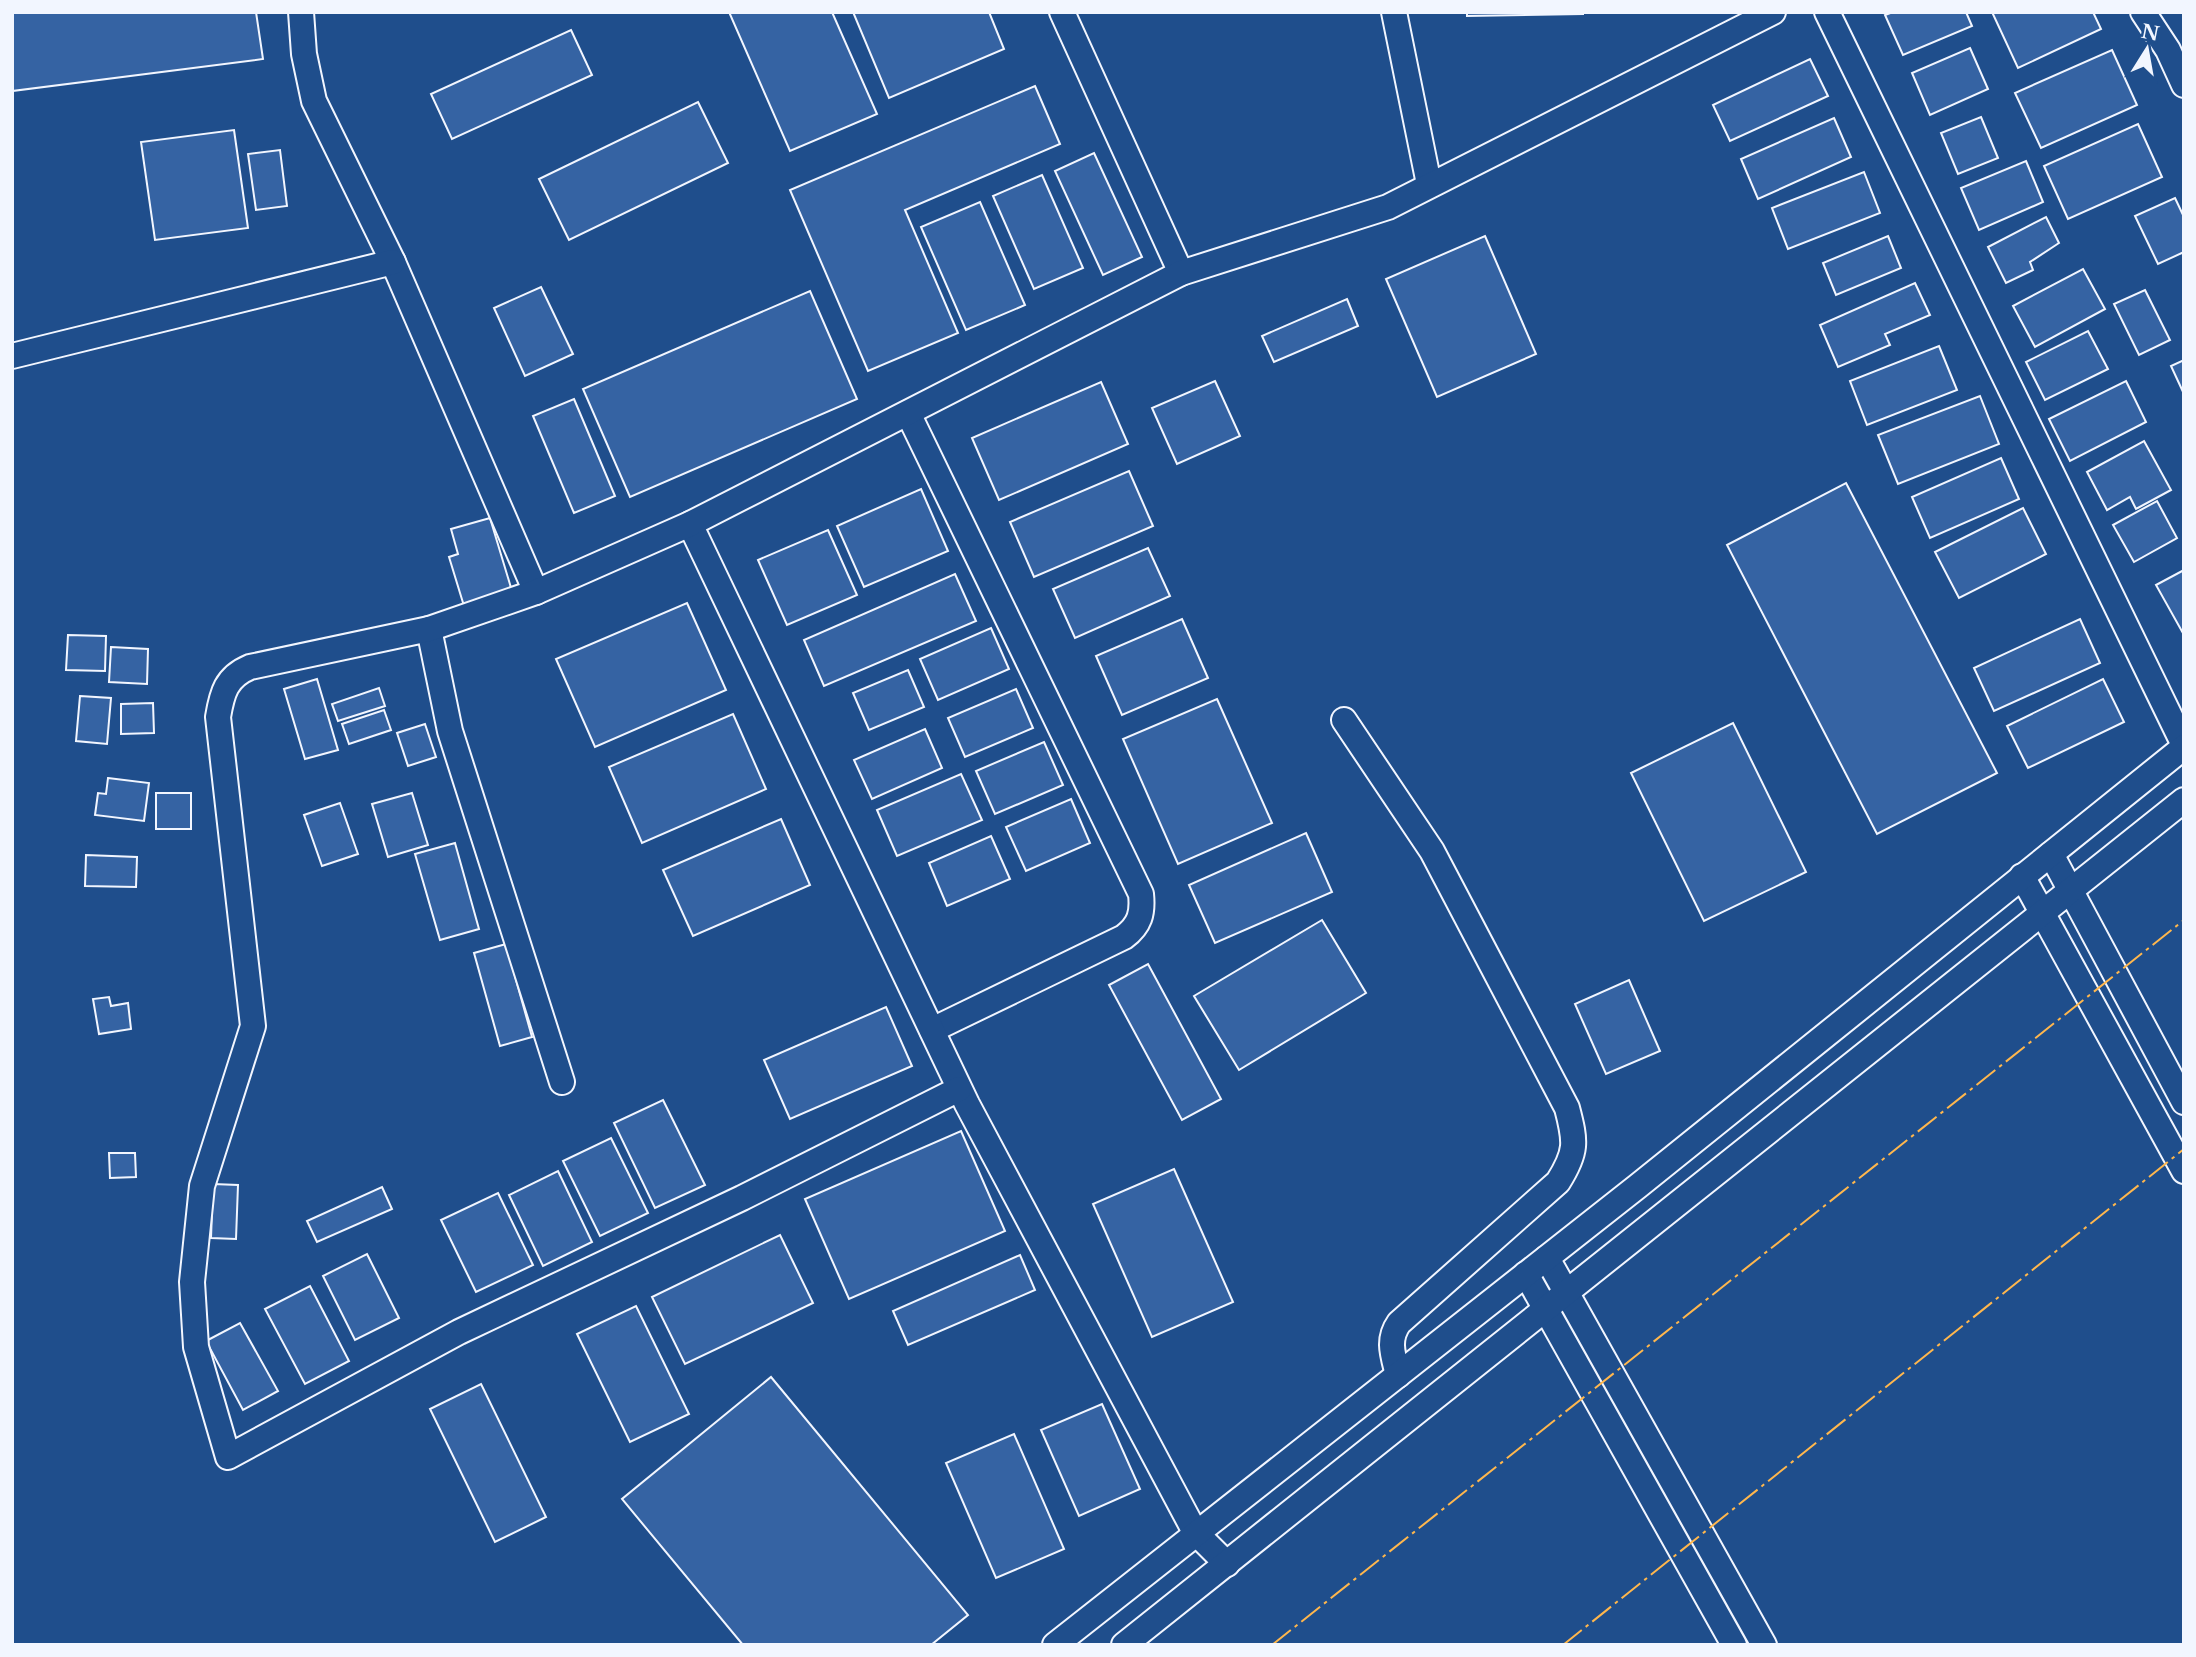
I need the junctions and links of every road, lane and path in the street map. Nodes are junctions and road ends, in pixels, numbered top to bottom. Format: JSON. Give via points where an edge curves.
{"nodes":[{"id":1,"x":301,"y":12,"type":"edge"},
{"id":2,"x":1062,"y":12,"type":"edge"},
{"id":3,"x":1394,"y":12,"type":"edge"},
{"id":4,"x":1773,"y":12,"type":"edge"},
{"id":5,"x":1827,"y":12,"type":"edge"},
{"id":6,"x":2143,"y":12,"type":"edge"},
{"id":7,"x":2184,"y":85,"type":"edge"},
{"id":8,"x":1429,"y":184,"type":"junction"},
{"id":9,"x":393,"y":262,"type":"junction"},
{"id":10,"x":1181,"y":273,"type":"junction"},
{"id":11,"x":12,"y":356,"type":"edge"},
{"id":12,"x":908,"y":414,"type":"junction"},
{"id":13,"x":690,"y":524,"type":"junction"},
{"id":14,"x":536,"y":592,"type":"junction"},
{"id":15,"x":429,"y":629,"type":"junction"},
{"id":16,"x":1344,"y":720,"type":"dead end"},
{"id":17,"x":2184,"y":746,"type":"edge"},
{"id":18,"x":2184,"y":800,"type":"edge"},
{"id":19,"x":2051,"y":854,"type":"junction"},
{"id":20,"x":2022,"y":876,"type":"junction"},
{"id":21,"x":2071,"y":891,"type":"junction"},
{"id":22,"x":2042,"y":912,"type":"junction"},
{"id":23,"x":932,"y":1030,"type":"junction"},
{"id":24,"x":562,"y":1082,"type":"dead end"},
{"id":25,"x":960,"y":1089,"type":"junction"},
{"id":26,"x":2184,"y":1102,"type":"edge"},
{"id":27,"x":2184,"y":1171,"type":"edge"},
{"id":28,"x":1547,"y":1258,"type":"junction"},
{"id":29,"x":1527,"y":1274,"type":"junction"},
{"id":30,"x":1567,"y":1294,"type":"junction"},
{"id":31,"x":1546,"y":1309,"type":"junction"},
{"id":32,"x":1398,"y":1375,"type":"junction"},
{"id":33,"x":1195,"y":1532,"type":"junction"},
{"id":34,"x":1227,"y":1564,"type":"junction"},
{"id":35,"x":1055,"y":1645,"type":"edge"},
{"id":36,"x":1124,"y":1645,"type":"edge"},
{"id":37,"x":1734,"y":1645,"type":"edge"},
{"id":38,"x":1764,"y":1645,"type":"edge"}],
"edges":[{"from":1,"to":9,"type":"street","via":[[314,102]]},
{"from":2,"to":10,"type":"street"},
{"from":3,"to":8,"type":"street"},
{"from":4,"to":8,"type":"street"},
{"from":5,"to":17,"type":"street"},
{"from":6,"to":7,"type":"street"},
{"from":8,"to":10,"type":"street","via":[[1388,206]]},
{"from":9,"to":11,"type":"street"},
{"from":9,"to":14,"type":"street"},
{"from":10,"to":12,"type":"street"},
{"from":12,"to":13,"type":"street"},
{"from":12,"to":23,"type":"street","via":[[1141,894],[1142,907],[1140,921],[1124,937]]},
{"from":13,"to":14,"type":"street"},
{"from":13,"to":23,"type":"street"},
{"from":14,"to":15,"type":"street"},
{"from":15,"to":24,"type":"street","via":[[450,731]]},
{"from":15,"to":25,"type":"street","via":[[250,667],[232,676],[223,693],[218,717],[253,1026],[202,1186],[192,1282],[196,1347],[228,1457],[459,1332]]},
{"from":16,"to":32,"type":"street","via":[[1432,851],[1567,1108],[1574,1136],[1573,1158],[1558,1182],[1399,1323],[1391,1347]]},
{"from":17,"to":19,"type":"street"},
{"from":18,"to":21,"type":"street"},
{"from":19,"to":20,"type":"street"},
{"from":19,"to":21,"type":"street"},
{"from":20,"to":22,"type":"street"},
{"from":20,"to":28,"type":"street"},
{"from":21,"to":22,"type":"street"},
{"from":21,"to":26,"type":"street"},
{"from":22,"to":27,"type":"street"},
{"from":22,"to":30,"type":"street"},
{"from":23,"to":25,"type":"street"},
{"from":25,"to":33,"type":"street"},
{"from":28,"to":29,"type":"street"},
{"from":28,"to":30,"type":"street"},
{"from":29,"to":31,"type":"street"},
{"from":29,"to":32,"type":"street"},
{"from":30,"to":31,"type":"street"},
{"from":30,"to":38,"type":"street"},
{"from":31,"to":34,"type":"street"},
{"from":31,"to":37,"type":"street"},
{"from":32,"to":33,"type":"street"},
{"from":33,"to":34,"type":"street"},
{"from":33,"to":35,"type":"street"},
{"from":34,"to":36,"type":"street"}]}
